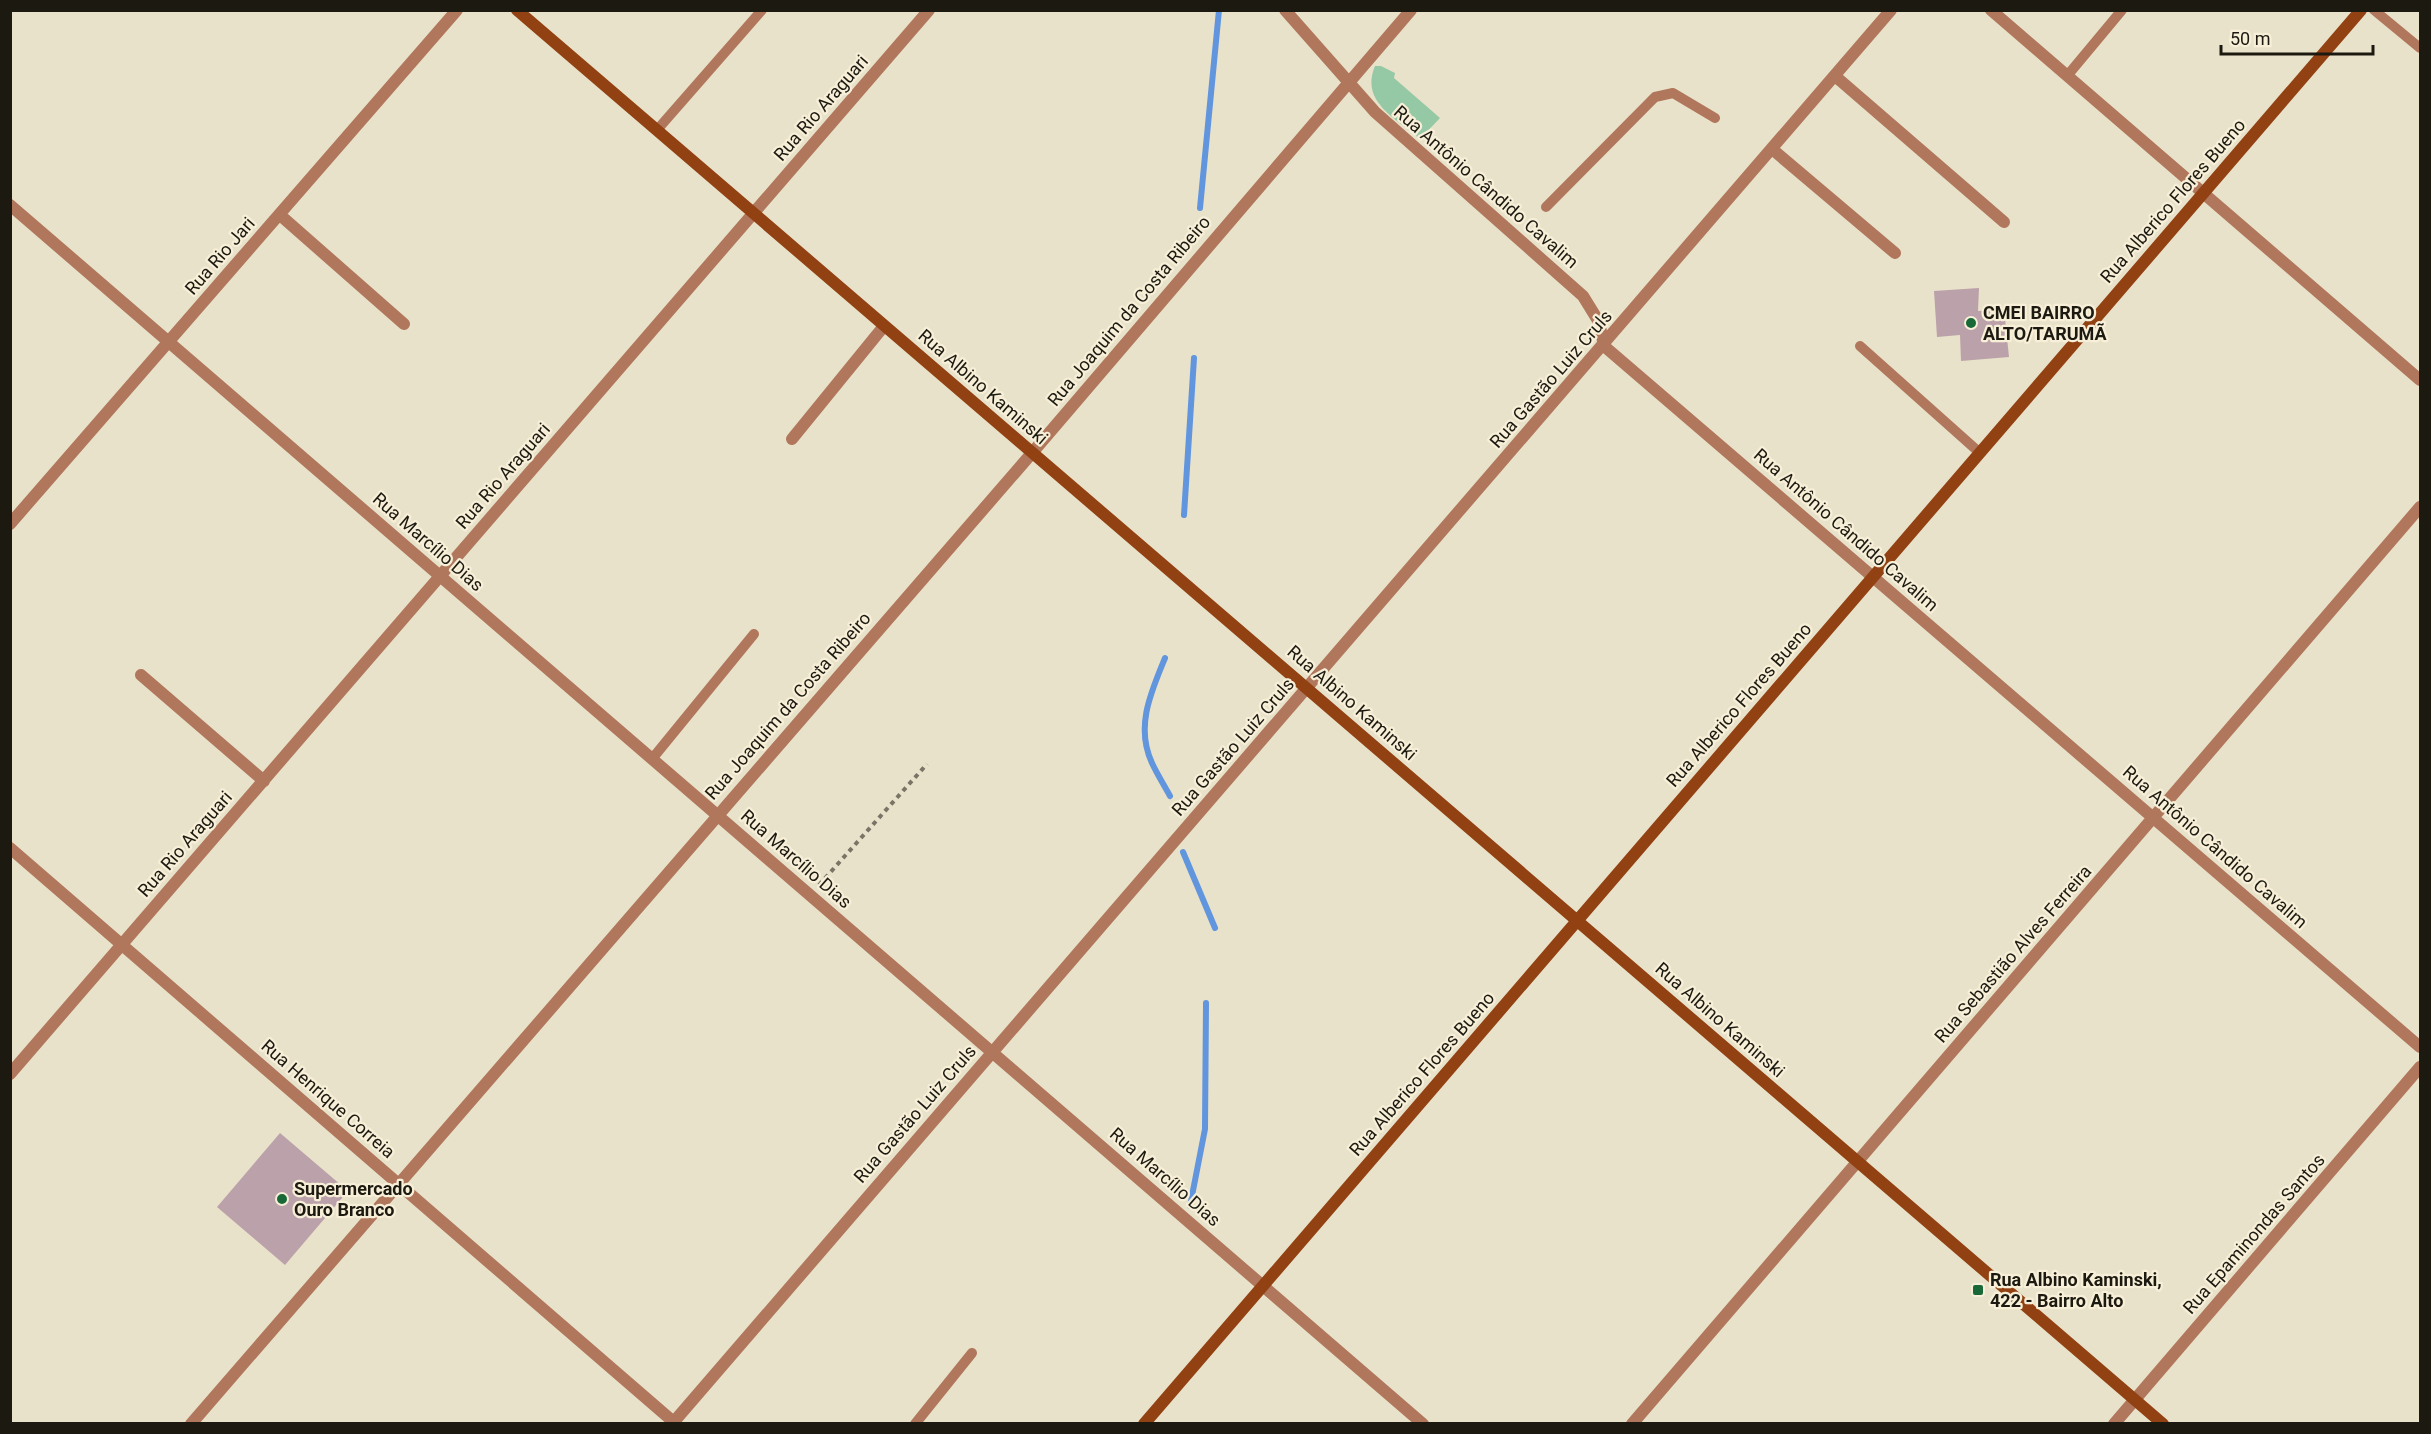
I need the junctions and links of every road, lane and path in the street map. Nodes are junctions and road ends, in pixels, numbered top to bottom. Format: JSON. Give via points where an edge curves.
{"nodes":[{"id":1,"x":458,"y":10,"type":"edge"},
{"id":2,"x":517,"y":10,"type":"edge"},
{"id":3,"x":762,"y":10,"type":"edge"},
{"id":4,"x":929,"y":10,"type":"edge"},
{"id":5,"x":1285,"y":10,"type":"edge"},
{"id":6,"x":1411,"y":10,"type":"edge"},
{"id":7,"x":1891,"y":10,"type":"edge"},
{"id":8,"x":1991,"y":10,"type":"edge"},
{"id":9,"x":2122,"y":10,"type":"edge"},
{"id":10,"x":2361,"y":10,"type":"edge"},
{"id":11,"x":2374,"y":10,"type":"edge"},
{"id":12,"x":2421,"y":48,"type":"edge"},
{"id":13,"x":1835,"y":76,"type":"junction"},
{"id":14,"x":2067,"y":76,"type":"junction"},
{"id":15,"x":1347,"y":83,"type":"junction"},
{"id":16,"x":1715,"y":118,"type":"dead end"},
{"id":17,"x":657,"y":130,"type":"junction"},
{"id":18,"x":1772,"y":149,"type":"junction"},
{"id":19,"x":2203,"y":193,"type":"junction"},
{"id":20,"x":10,"y":205,"type":"edge"},
{"id":21,"x":1546,"y":207,"type":"dead end"},
{"id":22,"x":754,"y":213,"type":"junction"},
{"id":23,"x":279,"y":215,"type":"junction"},
{"id":24,"x":2004,"y":222,"type":"dead end"},
{"id":25,"x":1895,"y":253,"type":"dead end"},
{"id":26,"x":404,"y":324,"type":"dead end"},
{"id":27,"x":884,"y":326,"type":"junction"},
{"id":28,"x":169,"y":342,"type":"junction"},
{"id":29,"x":1604,"y":346,"type":"junction"},
{"id":30,"x":1860,"y":346,"type":"dead end"},
{"id":31,"x":2421,"y":380,"type":"edge"},
{"id":32,"x":792,"y":439,"type":"dead end"},
{"id":33,"x":1032,"y":453,"type":"junction"},
{"id":34,"x":1980,"y":453,"type":"junction"},
{"id":35,"x":2421,"y":507,"type":"edge"},
{"id":36,"x":10,"y":524,"type":"edge"},
{"id":37,"x":440,"y":576,"type":"junction"},
{"id":38,"x":1873,"y":577,"type":"junction"},
{"id":39,"x":754,"y":634,"type":"dead end"},
{"id":40,"x":141,"y":675,"type":"dead end"},
{"id":41,"x":1307,"y":689,"type":"junction"},
{"id":42,"x":652,"y":759,"type":"junction"},
{"id":43,"x":927,"y":764,"type":"dead end"},
{"id":44,"x":264,"y":781,"type":"junction"},
{"id":45,"x":718,"y":815,"type":"junction"},
{"id":46,"x":2153,"y":818,"type":"junction"},
{"id":47,"x":10,"y":848,"type":"edge"},
{"id":48,"x":810,"y":895,"type":"junction"},
{"id":49,"x":1577,"y":921,"type":"junction"},
{"id":50,"x":122,"y":945,"type":"junction"},
{"id":51,"x":2421,"y":1047,"type":"edge"},
{"id":52,"x":993,"y":1053,"type":"junction"},
{"id":53,"x":2421,"y":1067,"type":"edge"},
{"id":54,"x":10,"y":1074,"type":"edge"},
{"id":55,"x":1858,"y":1161,"type":"junction"},
{"id":56,"x":399,"y":1184,"type":"junction"},
{"id":57,"x":1263,"y":1286,"type":"junction"},
{"id":58,"x":972,"y":1353,"type":"dead end"},
{"id":59,"x":2135,"y":1400,"type":"junction"},
{"id":60,"x":674,"y":1423,"type":"edge"},
{"id":61,"x":191,"y":1424,"type":"edge"},
{"id":62,"x":915,"y":1424,"type":"edge"},
{"id":63,"x":1144,"y":1424,"type":"edge"},
{"id":64,"x":1423,"y":1424,"type":"edge"},
{"id":65,"x":1632,"y":1424,"type":"edge"},
{"id":66,"x":2114,"y":1424,"type":"edge"},
{"id":67,"x":2163,"y":1424,"type":"edge"}],
"edges":[{"from":1,"to":23,"type":"street","name":"Rua Rio Jari"},
{"from":2,"to":17,"type":"street","name":"Rua Albino Kaminski"},
{"from":3,"to":17,"type":"lane"},
{"from":4,"to":22,"type":"street","name":"Rua Rio Araguari"},
{"from":5,"to":15,"type":"street","name":"Rua Antônio Cândido Cavalim"},
{"from":6,"to":15,"type":"street","name":"Rua Joaquim da Costa Ribeiro"},
{"from":7,"to":13,"type":"street","name":"Rua Gastão Luiz Cruls"},
{"from":8,"to":14,"type":"street"},
{"from":9,"to":14,"type":"lane"},
{"from":10,"to":19,"type":"street","name":"Rua Alberico Flores Bueno"},
{"from":11,"to":12,"type":"lane"},
{"from":13,"to":18,"type":"street","name":"Rua Gastão Luiz Cruls"},
{"from":13,"to":24,"type":"street"},
{"from":14,"to":19,"type":"street"},
{"from":15,"to":29,"type":"street","name":"Rua Antônio Cândido Cavalim","via":[[1583,296],[1599,321]]},
{"from":15,"to":33,"type":"street","name":"Rua Joaquim da Costa Ribeiro"},
{"from":16,"to":21,"type":"lane","via":[[1673,93],[1655,96]]},
{"from":17,"to":22,"type":"street","name":"Rua Albino Kaminski"},
{"from":18,"to":25,"type":"street"},
{"from":18,"to":29,"type":"street","name":"Rua Gastão Luiz Cruls"},
{"from":19,"to":31,"type":"street"},
{"from":19,"to":34,"type":"street","name":"Rua Alberico Flores Bueno"},
{"from":20,"to":28,"type":"street","name":"Rua Marcílio Dias"},
{"from":22,"to":27,"type":"street","name":"Rua Albino Kaminski"},
{"from":22,"to":37,"type":"street","name":"Rua Rio Araguari"},
{"from":23,"to":26,"type":"street"},
{"from":23,"to":28,"type":"street","name":"Rua Rio Jari"},
{"from":27,"to":32,"type":"street"},
{"from":27,"to":33,"type":"street","name":"Rua Albino Kaminski"},
{"from":28,"to":36,"type":"street","name":"Rua Rio Jari"},
{"from":28,"to":37,"type":"street","name":"Rua Marcílio Dias"},
{"from":29,"to":38,"type":"street","name":"Rua Antônio Cândido Cavalim"},
{"from":29,"to":41,"type":"street","name":"Rua Gastão Luiz Cruls"},
{"from":30,"to":34,"type":"lane"},
{"from":33,"to":41,"type":"street","name":"Rua Albino Kaminski"},
{"from":33,"to":45,"type":"street","name":"Rua Joaquim da Costa Ribeiro"},
{"from":34,"to":38,"type":"street","name":"Rua Alberico Flores Bueno"},
{"from":35,"to":46,"type":"street","name":"Rua Sebastião Alves Ferreira"},
{"from":37,"to":42,"type":"street","name":"Rua Marcílio Dias"},
{"from":37,"to":44,"type":"street","name":"Rua Rio Araguari"},
{"from":38,"to":46,"type":"street","name":"Rua Antônio Cândido Cavalim"},
{"from":38,"to":49,"type":"street","name":"Rua Alberico Flores Bueno"},
{"from":39,"to":42,"type":"lane"},
{"from":40,"to":44,"type":"street"},
{"from":41,"to":49,"type":"street","name":"Rua Albino Kaminski"},
{"from":41,"to":52,"type":"street","name":"Rua Gastão Luiz Cruls"},
{"from":42,"to":45,"type":"street","name":"Rua Marcílio Dias"},
{"from":43,"to":48,"type":"path"},
{"from":44,"to":50,"type":"street","name":"Rua Rio Araguari"},
{"from":45,"to":48,"type":"street","name":"Rua Marcílio Dias"},
{"from":45,"to":56,"type":"street","name":"Rua Joaquim da Costa Ribeiro"},
{"from":46,"to":51,"type":"street","name":"Rua Antônio Cândido Cavalim"},
{"from":46,"to":55,"type":"street","name":"Rua Sebastião Alves Ferreira"},
{"from":47,"to":50,"type":"street","name":"Rua Henrique Correia"},
{"from":48,"to":52,"type":"street","name":"Rua Marcílio Dias"},
{"from":49,"to":55,"type":"street","name":"Rua Albino Kaminski"},
{"from":49,"to":57,"type":"street","name":"Rua Alberico Flores Bueno"},
{"from":50,"to":54,"type":"street","name":"Rua Rio Araguari"},
{"from":50,"to":56,"type":"street","name":"Rua Henrique Correia"},
{"from":52,"to":57,"type":"street","name":"Rua Marcílio Dias"},
{"from":52,"to":60,"type":"street","name":"Rua Gastão Luiz Cruls"},
{"from":53,"to":59,"type":"street","name":"Rua Epaminondas Santos"},
{"from":55,"to":59,"type":"street","name":"Rua Albino Kaminski"},
{"from":55,"to":65,"type":"street","name":"Rua Sebastião Alves Ferreira"},
{"from":56,"to":60,"type":"street","name":"Rua Henrique Correia"},
{"from":56,"to":61,"type":"street","name":"Rua Joaquim da Costa Ribeiro"},
{"from":57,"to":63,"type":"street","name":"Rua Alberico Flores Bueno"},
{"from":57,"to":64,"type":"street","name":"Rua Marcílio Dias"},
{"from":58,"to":62,"type":"lane"},
{"from":59,"to":66,"type":"street","name":"Rua Epaminondas Santos"},
{"from":59,"to":67,"type":"street","name":"Rua Albino Kaminski"}]}
